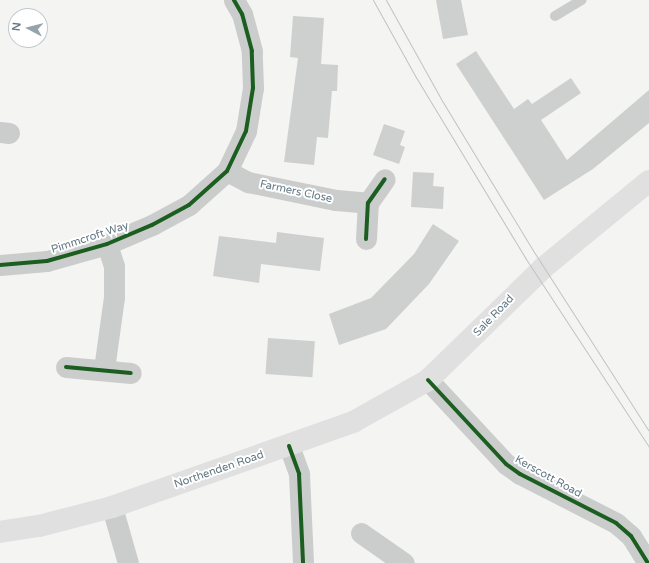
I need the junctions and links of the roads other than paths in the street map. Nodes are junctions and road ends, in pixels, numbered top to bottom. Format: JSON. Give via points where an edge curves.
{"nodes":[{"id":1,"x":234,"y":0,"type":"edge"},
{"id":2,"x":582,"y":0,"type":"edge"},
{"id":3,"x":555,"y":16,"type":"dead end"},
{"id":4,"x":227,"y":171,"type":"junction"},
{"id":5,"x":385,"y":179,"type":"dead end"},
{"id":6,"x":649,"y":181,"type":"edge"},
{"id":7,"x":368,"y":203,"type":"junction"},
{"id":8,"x":366,"y":239,"type":"dead end"},
{"id":9,"x":107,"y":244,"type":"junction"},
{"id":10,"x":0,"y":265,"type":"edge"},
{"id":11,"x":66,"y":367,"type":"dead end"},
{"id":12,"x":104,"y":369,"type":"junction"},
{"id":13,"x":131,"y":373,"type":"dead end"},
{"id":14,"x":428,"y":380,"type":"junction"},
{"id":15,"x":326,"y":432,"type":"joint"},
{"id":16,"x":289,"y":446,"type":"junction"},
{"id":17,"x":112,"y":507,"type":"junction"},
{"id":18,"x":0,"y":532,"type":"edge"},
{"id":19,"x":361,"y":533,"type":"dead end"},
{"id":20,"x":128,"y":563,"type":"edge"},
{"id":21,"x":303,"y":563,"type":"edge"},
{"id":22,"x":404,"y":563,"type":"edge"},
{"id":23,"x":648,"y":563,"type":"edge"}],
"edges":[{"from":1,"to":4,"type":"street","name":"Pimmcroft Way","via":[[242,14],[252,51],[253,88],[246,131]]},
{"from":2,"to":3,"type":"lane"},
{"from":4,"to":7,"type":"street","name":"Farmers Close","via":[[248,182],[336,200]]},
{"from":4,"to":9,"type":"street","name":"Pimmcroft Way","via":[[189,206],[152,226]]},
{"from":5,"to":7,"type":"street"},
{"from":6,"to":14,"type":"main road","name":"Sale Road","via":[[543,268]]},
{"from":7,"to":8,"type":"street"},
{"from":9,"to":10,"type":"street","name":"Pimmcroft Way","via":[[47,261]]},
{"from":9,"to":12,"type":"street","via":[[114,266],[114,297]]},
{"from":11,"to":12,"type":"street"},
{"from":12,"to":13,"type":"street"},
{"from":14,"to":15,"type":"main road","name":"Sale Road","via":[[353,422]]},
{"from":14,"to":23,"type":"street","name":"Kerscott Road","via":[[506,464],[520,474],[616,523],[631,536]]},
{"from":15,"to":16,"type":"main road","name":"Northenden Road"},
{"from":16,"to":17,"type":"main road","name":"Northenden Road"},
{"from":16,"to":21,"type":"street","via":[[299,474]]},
{"from":17,"to":18,"type":"main road","name":"Northenden Road","via":[[39,526]]},
{"from":17,"to":20,"type":"street"},
{"from":19,"to":22,"type":"street"}]}
